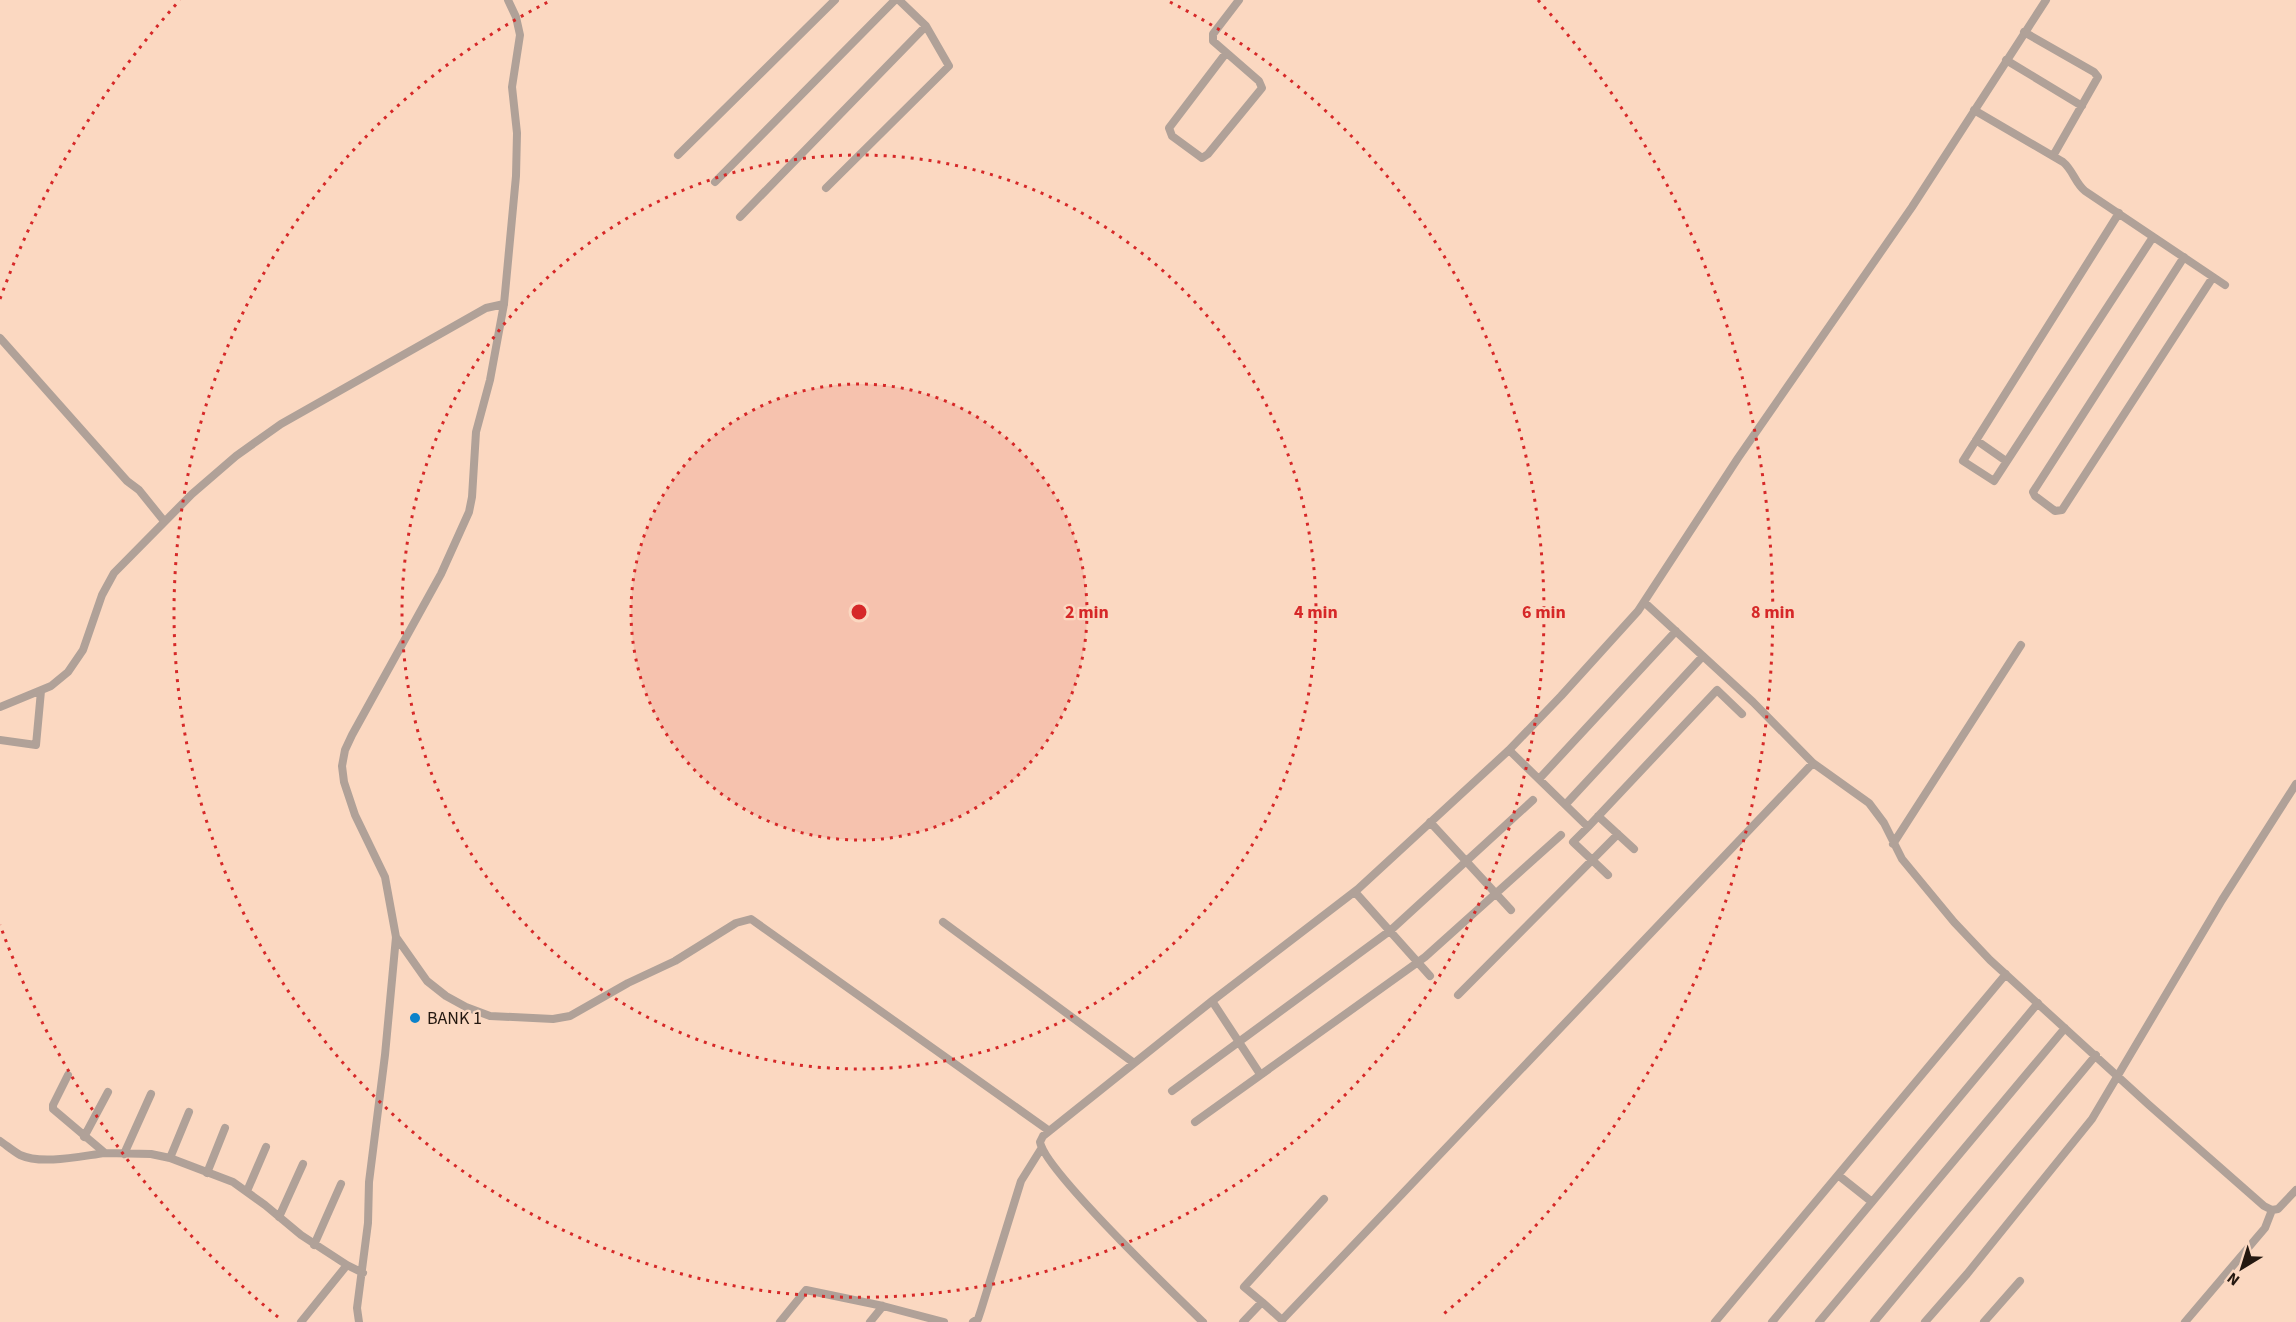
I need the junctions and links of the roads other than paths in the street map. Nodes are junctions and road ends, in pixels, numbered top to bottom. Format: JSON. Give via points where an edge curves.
{"nodes":[{"id":1,"x":508,"y":0,"type":"edge"},
{"id":2,"x":835,"y":0,"type":"edge"},
{"id":3,"x":894,"y":0,"type":"edge"},
{"id":4,"x":899,"y":0,"type":"edge"},
{"id":5,"x":1239,"y":0,"type":"edge"},
{"id":6,"x":2046,"y":0,"type":"edge"},
{"id":7,"x":926,"y":26,"type":"junction"},
{"id":8,"x":2024,"y":32,"type":"junction"},
{"id":9,"x":1226,"y":53,"type":"junction"},
{"id":10,"x":2006,"y":60,"type":"junction"},
{"id":11,"x":2082,"y":106,"type":"junction"},
{"id":12,"x":1974,"y":110,"type":"junction"},
{"id":13,"x":678,"y":155,"type":"dead end"},
{"id":14,"x":2053,"y":156,"type":"junction"},
{"id":15,"x":716,"y":182,"type":"dead end"},
{"id":16,"x":826,"y":188,"type":"dead end"},
{"id":17,"x":2119,"y":213,"type":"junction"},
{"id":18,"x":740,"y":217,"type":"dead end"},
{"id":19,"x":2153,"y":237,"type":"junction"},
{"id":20,"x":2184,"y":257,"type":"junction"},
{"id":21,"x":2213,"y":277,"type":"junction"},
{"id":22,"x":2225,"y":285,"type":"dead end"},
{"id":23,"x":504,"y":303,"type":"junction"},
{"id":24,"x":0,"y":338,"type":"edge"},
{"id":25,"x":1976,"y":440,"type":"junction"},
{"id":26,"x":2006,"y":461,"type":"junction"},
{"id":27,"x":164,"y":521,"type":"junction"},
{"id":28,"x":1644,"y":602,"type":"junction"},
{"id":29,"x":1676,"y":631,"type":"junction"},
{"id":30,"x":2021,"y":645,"type":"dead end"},
{"id":31,"x":1703,"y":656,"type":"junction"},
{"id":32,"x":41,"y":691,"type":"junction"},
{"id":33,"x":0,"y":708,"type":"edge"},
{"id":34,"x":1742,"y":714,"type":"dead end"},
{"id":35,"x":0,"y":740,"type":"edge"},
{"id":36,"x":1509,"y":750,"type":"junction"},
{"id":37,"x":1813,"y":764,"type":"junction"},
{"id":38,"x":1539,"y":778,"type":"junction"},
{"id":39,"x":2296,"y":784,"type":"edge"},
{"id":40,"x":1533,"y":800,"type":"dead end"},
{"id":41,"x":1566,"y":804,"type":"junction"},
{"id":42,"x":1598,"y":816,"type":"junction"},
{"id":43,"x":1430,"y":822,"type":"junction"},
{"id":44,"x":1588,"y":826,"type":"junction"},
{"id":45,"x":1561,"y":834,"type":"dead end"},
{"id":46,"x":1618,"y":834,"type":"junction"},
{"id":47,"x":1893,"y":844,"type":"junction"},
{"id":48,"x":1634,"y":849,"type":"dead end"},
{"id":49,"x":1592,"y":860,"type":"junction"},
{"id":50,"x":1467,"y":862,"type":"junction"},
{"id":51,"x":1608,"y":875,"type":"dead end"},
{"id":52,"x":1355,"y":892,"type":"junction"},
{"id":53,"x":1496,"y":894,"type":"junction"},
{"id":54,"x":1511,"y":910,"type":"dead end"},
{"id":55,"x":942,"y":922,"type":"dead end"},
{"id":56,"x":1390,"y":931,"type":"junction"},
{"id":57,"x":396,"y":937,"type":"junction"},
{"id":58,"x":1418,"y":962,"type":"junction"},
{"id":59,"x":2006,"y":974,"type":"junction"},
{"id":60,"x":1431,"y":976,"type":"dead end"},
{"id":61,"x":1458,"y":995,"type":"dead end"},
{"id":62,"x":1212,"y":1000,"type":"junction"},
{"id":63,"x":2038,"y":1003,"type":"junction"},
{"id":64,"x":2065,"y":1028,"type":"junction"},
{"id":65,"x":1239,"y":1042,"type":"junction"},
{"id":66,"x":2096,"y":1055,"type":"junction"},
{"id":67,"x":1134,"y":1064,"type":"junction"},
{"id":68,"x":1260,"y":1074,"type":"junction"},
{"id":69,"x":68,"y":1075,"type":"dead end"},
{"id":70,"x":2118,"y":1075,"type":"junction"},
{"id":71,"x":1172,"y":1090,"type":"dead end"},
{"id":72,"x":108,"y":1092,"type":"dead end"},
{"id":73,"x":151,"y":1094,"type":"dead end"},
{"id":74,"x":189,"y":1112,"type":"dead end"},
{"id":75,"x":1195,"y":1122,"type":"dead end"},
{"id":76,"x":225,"y":1128,"type":"dead end"},
{"id":77,"x":1048,"y":1130,"type":"junction"},
{"id":78,"x":84,"y":1137,"type":"junction"},
{"id":79,"x":0,"y":1141,"type":"edge"},
{"id":80,"x":266,"y":1147,"type":"dead end"},
{"id":81,"x":1041,"y":1149,"type":"junction"},
{"id":82,"x":105,"y":1153,"type":"junction"},
{"id":83,"x":124,"y":1154,"type":"junction"},
{"id":84,"x":170,"y":1158,"type":"junction"},
{"id":85,"x":303,"y":1164,"type":"dead end"},
{"id":86,"x":207,"y":1173,"type":"junction"},
{"id":87,"x":1838,"y":1175,"type":"junction"},
{"id":88,"x":341,"y":1184,"type":"dead end"},
{"id":89,"x":2296,"y":1190,"type":"edge"},
{"id":90,"x":246,"y":1191,"type":"junction"},
{"id":91,"x":1324,"y":1199,"type":"dead end"},
{"id":92,"x":1872,"y":1202,"type":"junction"},
{"id":93,"x":2272,"y":1210,"type":"junction"},
{"id":94,"x":279,"y":1217,"type":"junction"},
{"id":95,"x":314,"y":1245,"type":"junction"},
{"id":96,"x":347,"y":1265,"type":"junction"},
{"id":97,"x":363,"y":1273,"type":"junction"},
{"id":98,"x":2020,"y":1281,"type":"dead end"},
{"id":99,"x":1262,"y":1302,"type":"junction"},
{"id":100,"x":883,"y":1306,"type":"junction"},
{"id":101,"x":927,"y":1320,"type":"edge"},
{"id":102,"x":301,"y":1322,"type":"edge"},
{"id":103,"x":359,"y":1322,"type":"edge"},
{"id":104,"x":780,"y":1322,"type":"edge"},
{"id":105,"x":870,"y":1322,"type":"edge"},
{"id":106,"x":944,"y":1322,"type":"edge"},
{"id":107,"x":973,"y":1322,"type":"edge"},
{"id":108,"x":1203,"y":1322,"type":"edge"},
{"id":109,"x":1243,"y":1322,"type":"edge"},
{"id":110,"x":1715,"y":1322,"type":"edge"},
{"id":111,"x":1772,"y":1322,"type":"edge"},
{"id":112,"x":1819,"y":1322,"type":"edge"},
{"id":113,"x":1874,"y":1322,"type":"edge"},
{"id":114,"x":1925,"y":1322,"type":"edge"},
{"id":115,"x":1984,"y":1322,"type":"edge"},
{"id":116,"x":2185,"y":1322,"type":"edge"}],
"edges":[{"from":1,"to":23,"type":"street","via":[[520,35],[512,87],[516,176]]},
{"from":2,"to":13,"type":"street"},
{"from":3,"to":15,"type":"street"},
{"from":4,"to":7,"type":"street"},
{"from":5,"to":9,"type":"street","via":[[1213,34],[1213,41]]},
{"from":6,"to":8,"type":"street"},
{"from":7,"to":16,"type":"street","via":[[949,66]]},
{"from":7,"to":18,"type":"street"},
{"from":8,"to":10,"type":"street"},
{"from":8,"to":11,"type":"street","via":[[2097,74]]},
{"from":9,"to":9,"type":"street","via":[[1169,128],[1172,136],[1202,158],[1263,88]]},
{"from":10,"to":11,"type":"street"},
{"from":10,"to":12,"type":"street"},
{"from":11,"to":14,"type":"street"},
{"from":12,"to":14,"type":"street"},
{"from":12,"to":28,"type":"street"},
{"from":14,"to":17,"type":"street","via":[[2069,166],[2080,186]]},
{"from":17,"to":19,"type":"street"},
{"from":17,"to":25,"type":"street"},
{"from":19,"to":20,"type":"street"},
{"from":19,"to":26,"type":"street"},
{"from":20,"to":21,"type":"street"},
{"from":20,"to":21,"type":"street","via":[[2033,492],[2055,511],[2062,510]]},
{"from":21,"to":22,"type":"street"},
{"from":23,"to":27,"type":"street","via":[[480,311],[280,424],[236,456]]},
{"from":23,"to":57,"type":"street","via":[[476,432],[469,513],[441,574],[345,750],[342,766],[356,815],[385,877]]},
{"from":24,"to":27,"type":"street"},
{"from":25,"to":26,"type":"street"},
{"from":25,"to":26,"type":"street","via":[[1963,461],[1994,481]]},
{"from":27,"to":32,"type":"street","via":[[106,585],[76,662],[59,680]]},
{"from":28,"to":29,"type":"street"},
{"from":28,"to":36,"type":"street"},
{"from":29,"to":31,"type":"street"},
{"from":29,"to":38,"type":"street"},
{"from":30,"to":47,"type":"street"},
{"from":31,"to":37,"type":"street"},
{"from":31,"to":41,"type":"street"},
{"from":32,"to":33,"type":"street"},
{"from":32,"to":35,"type":"street","via":[[36,745]]},
{"from":34,"to":42,"type":"street","via":[[1717,690]]},
{"from":36,"to":38,"type":"street"},
{"from":36,"to":43,"type":"street"},
{"from":37,"to":47,"type":"street","via":[[1869,803]]},
{"from":37,"to":99,"type":"street","via":[[1282,1320]]},
{"from":38,"to":41,"type":"street"},
{"from":39,"to":70,"type":"street"},
{"from":40,"to":50,"type":"street"},
{"from":41,"to":44,"type":"street"},
{"from":42,"to":44,"type":"street"},
{"from":42,"to":46,"type":"street"},
{"from":43,"to":50,"type":"street"},
{"from":43,"to":52,"type":"street"},
{"from":44,"to":49,"type":"street","via":[[1573,842]]},
{"from":45,"to":53,"type":"street"},
{"from":46,"to":48,"type":"street"},
{"from":46,"to":49,"type":"street"},
{"from":47,"to":59,"type":"street","via":[[1954,922]]},
{"from":49,"to":51,"type":"street"},
{"from":49,"to":61,"type":"street"},
{"from":50,"to":53,"type":"street"},
{"from":50,"to":56,"type":"street"},
{"from":52,"to":56,"type":"street"},
{"from":52,"to":62,"type":"street"},
{"from":53,"to":54,"type":"street"},
{"from":53,"to":58,"type":"street"},
{"from":55,"to":67,"type":"street"},
{"from":56,"to":58,"type":"street"},
{"from":56,"to":65,"type":"street"},
{"from":57,"to":77,"type":"street","via":[[427,981],[466,1007],[490,1016],[553,1019],[570,1017],[675,961],[736,923],[751,919]]},
{"from":57,"to":97,"type":"street"},
{"from":58,"to":60,"type":"street"},
{"from":58,"to":68,"type":"street"},
{"from":59,"to":63,"type":"street"},
{"from":59,"to":87,"type":"street"},
{"from":62,"to":65,"type":"street"},
{"from":62,"to":67,"type":"street"},
{"from":63,"to":64,"type":"street"},
{"from":63,"to":92,"type":"street"},
{"from":64,"to":66,"type":"street"},
{"from":64,"to":112,"type":"street"},
{"from":65,"to":68,"type":"street"},
{"from":65,"to":71,"type":"street"},
{"from":66,"to":70,"type":"street"},
{"from":66,"to":113,"type":"street"},
{"from":67,"to":77,"type":"street"},
{"from":68,"to":75,"type":"street"},
{"from":69,"to":78,"type":"street","via":[[53,1109]]},
{"from":70,"to":93,"type":"street"},
{"from":70,"to":114,"type":"street","via":[[2092,1119]]},
{"from":72,"to":78,"type":"street"},
{"from":73,"to":83,"type":"street"},
{"from":74,"to":84,"type":"street"},
{"from":76,"to":86,"type":"street"},
{"from":77,"to":81,"type":"street","via":[[1040,1143]]},
{"from":78,"to":82,"type":"street"},
{"from":79,"to":82,"type":"street","via":[[30,1158]]},
{"from":80,"to":90,"type":"street"},
{"from":81,"to":107,"type":"street","via":[[1021,1181],[981,1310]]},
{"from":81,"to":108,"type":"street","via":[[1086,1203]]},
{"from":82,"to":83,"type":"street"},
{"from":83,"to":84,"type":"street"},
{"from":84,"to":86,"type":"street"},
{"from":85,"to":94,"type":"street"},
{"from":86,"to":90,"type":"street"},
{"from":87,"to":92,"type":"street"},
{"from":87,"to":110,"type":"street"},
{"from":88,"to":95,"type":"street"},
{"from":89,"to":93,"type":"street"},
{"from":90,"to":94,"type":"street"},
{"from":91,"to":99,"type":"street","via":[[1244,1287]]},
{"from":92,"to":111,"type":"street"},
{"from":93,"to":116,"type":"street","via":[[2265,1228]]},
{"from":94,"to":95,"type":"street"},
{"from":95,"to":96,"type":"street"},
{"from":96,"to":97,"type":"street"},
{"from":96,"to":102,"type":"street"},
{"from":97,"to":103,"type":"street","via":[[357,1308]]},
{"from":98,"to":115,"type":"street"},
{"from":99,"to":109,"type":"street"},
{"from":100,"to":101,"type":"street"},
{"from":100,"to":104,"type":"street","via":[[806,1290]]},
{"from":100,"to":105,"type":"street"},
{"from":101,"to":106,"type":"street"}]}
